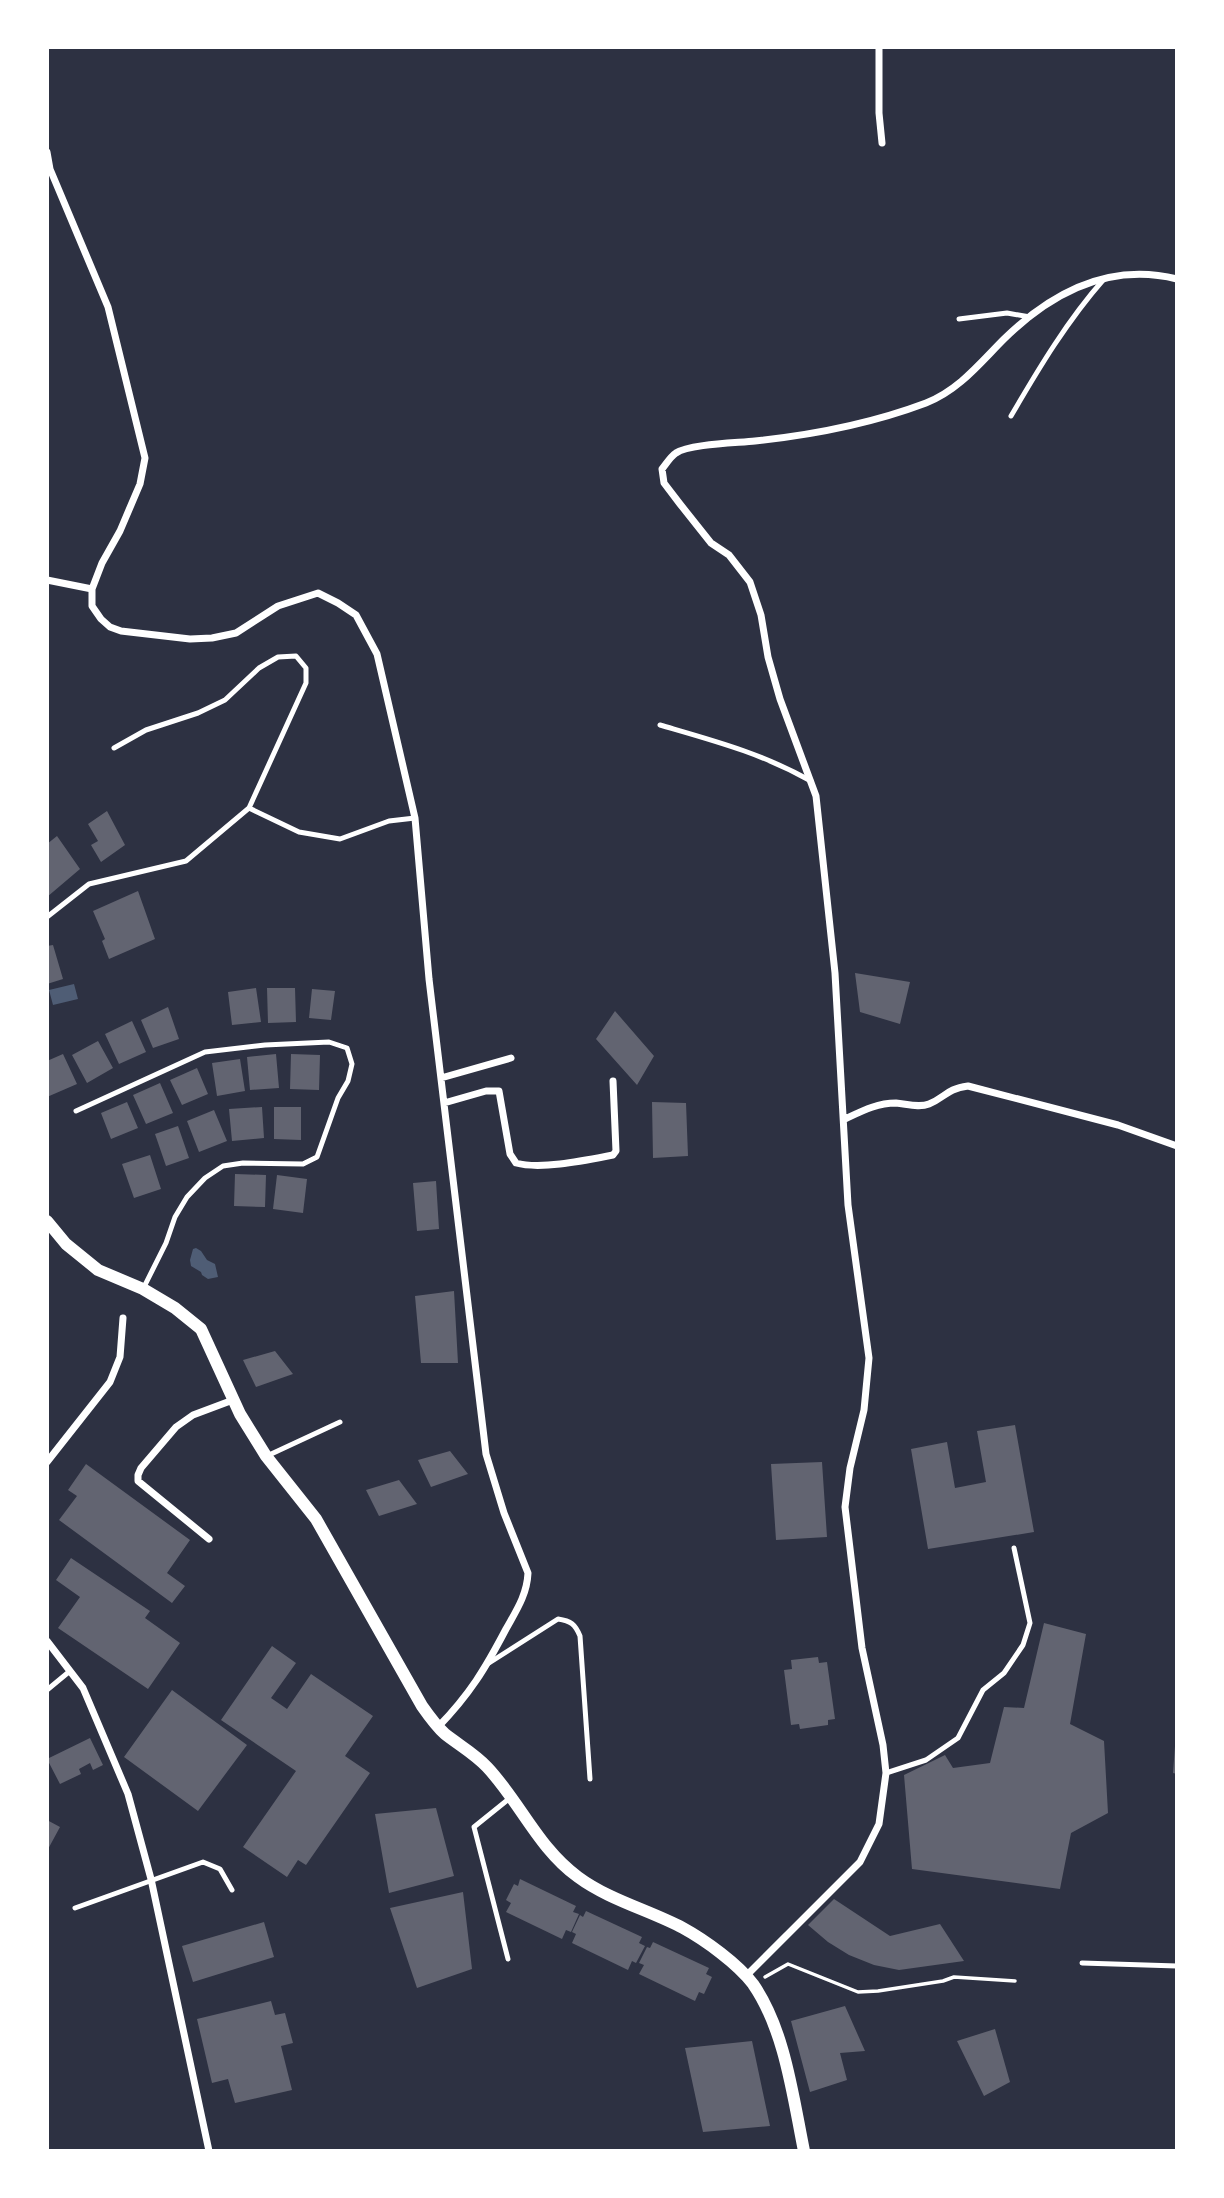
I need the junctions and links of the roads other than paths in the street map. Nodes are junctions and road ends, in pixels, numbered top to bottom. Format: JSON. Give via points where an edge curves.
{"nodes":[{"id":1,"x":879,"y":47,"type":"edge"},
{"id":2,"x":882,"y":144,"type":"dead end"},
{"id":3,"x":47,"y":152,"type":"edge"},
{"id":4,"x":1106,"y":277,"type":"junction"},
{"id":5,"x":1177,"y":279,"type":"edge"},
{"id":6,"x":1030,"y":317,"type":"junction"},
{"id":7,"x":959,"y":319,"type":"dead end"},
{"id":8,"x":1011,"y":416,"type":"dead end"},
{"id":9,"x":47,"y":580,"type":"edge"},
{"id":10,"x":92,"y":589,"type":"junction"},
{"id":11,"x":660,"y":725,"type":"dead end"},
{"id":12,"x":114,"y":748,"type":"dead end"},
{"id":13,"x":812,"y":782,"type":"junction"},
{"id":14,"x":249,"y":808,"type":"junction"},
{"id":15,"x":415,"y":818,"type":"junction"},
{"id":16,"x":47,"y":917,"type":"edge"},
{"id":17,"x":511,"y":1058,"type":"dead end"},
{"id":18,"x":441,"y":1078,"type":"junction"},
{"id":19,"x":613,"y":1082,"type":"dead end"},
{"id":20,"x":444,"y":1103,"type":"junction"},
{"id":21,"x":76,"y":1111,"type":"dead end"},
{"id":22,"x":845,"y":1119,"type":"junction"},
{"id":23,"x":1177,"y":1146,"type":"edge"},
{"id":24,"x":47,"y":1221,"type":"edge"},
{"id":25,"x":143,"y":1289,"type":"junction"},
{"id":26,"x":123,"y":1318,"type":"dead end"},
{"id":27,"x":233,"y":1400,"type":"junction"},
{"id":28,"x":340,"y":1422,"type":"dead end"},
{"id":29,"x":266,"y":1456,"type":"junction"},
{"id":30,"x":47,"y":1462,"type":"edge"},
{"id":31,"x":209,"y":1539,"type":"dead end"},
{"id":32,"x":1014,"y":1548,"type":"dead end"},
{"id":33,"x":47,"y":1641,"type":"edge"},
{"id":34,"x":489,"y":1663,"type":"junction"},
{"id":35,"x":70,"y":1671,"type":"junction"},
{"id":36,"x":47,"y":1690,"type":"edge"},
{"id":37,"x":438,"y":1727,"type":"junction"},
{"id":38,"x":886,"y":1773,"type":"junction"},
{"id":39,"x":590,"y":1779,"type":"dead end"},
{"id":40,"x":512,"y":1797,"type":"junction"},
{"id":41,"x":151,"y":1879,"type":"junction"},
{"id":42,"x":232,"y":1889,"type":"dead end"},
{"id":43,"x":75,"y":1908,"type":"dead end"},
{"id":44,"x":508,"y":1959,"type":"dead end"},
{"id":45,"x":1082,"y":1963,"type":"dead end"},
{"id":46,"x":1177,"y":1966,"type":"edge"},
{"id":47,"x":749,"y":1980,"type":"junction"},
{"id":48,"x":209,"y":2151,"type":"edge"},
{"id":49,"x":804,"y":2151,"type":"edge"}],
"edges":[{"from":1,"to":2,"type":"street"},
{"from":3,"to":10,"type":"street","via":[[108,306],[145,458],[140,484]]},
{"from":4,"to":5,"type":"street","via":[[1133,273]]},
{"from":4,"to":6,"type":"street","via":[[1070,290]]},
{"from":4,"to":8,"type":"lane","via":[[1064,329]]},
{"from":6,"to":7,"type":"lane","via":[[1007,313]]},
{"from":6,"to":13,"type":"street","via":[[968,377],[929,402],[837,427],[676,452],[662,469],[664,483],[711,543],[729,555],[750,582],[780,699]]},
{"from":9,"to":10,"type":"street"},
{"from":10,"to":15,"type":"street","via":[[92,606],[110,627],[190,639],[236,633],[278,606],[318,593],[356,615],[377,654]]},
{"from":11,"to":13,"type":"lane","via":[[751,752]]},
{"from":12,"to":14,"type":"lane","via":[[146,730],[225,700],[259,668],[278,657],[296,656],[306,668],[306,683]]},
{"from":13,"to":22,"type":"street","via":[[835,973]]},
{"from":14,"to":15,"type":"lane","via":[[299,832],[340,839],[389,821]]},
{"from":14,"to":16,"type":"lane","via":[[186,861],[89,884]]},
{"from":15,"to":18,"type":"street"},
{"from":17,"to":18,"type":"street"},
{"from":18,"to":20,"type":"street"},
{"from":19,"to":20,"type":"street","via":[[615,1151],[583,1160],[529,1166],[516,1163],[510,1154],[498,1090]]},
{"from":20,"to":34,"type":"street","via":[[486,1454],[528,1573],[522,1600]]},
{"from":21,"to":25,"type":"lane","via":[[205,1052],[329,1042],[347,1048],[352,1064],[348,1081],[317,1157],[303,1164],[223,1166],[205,1178],[175,1217]]},
{"from":22,"to":23,"type":"street","via":[[876,1105],[929,1104],[953,1088],[968,1086],[1118,1125]]},
{"from":22,"to":38,"type":"street","via":[[848,1205],[869,1358],[845,1507],[862,1648]]},
{"from":24,"to":25,"type":"street","via":[[98,1270]]},
{"from":25,"to":27,"type":"street","via":[[201,1329]]},
{"from":26,"to":30,"type":"street","via":[[120,1357],[110,1382]]},
{"from":27,"to":29,"type":"street"},
{"from":27,"to":31,"type":"street","via":[[192,1415],[176,1427],[138,1475],[138,1481]]},
{"from":28,"to":29,"type":"lane"},
{"from":29,"to":37,"type":"street","via":[[316,1519],[391,1654]]},
{"from":32,"to":38,"type":"lane","via":[[1030,1623],[1023,1645],[1004,1673],[984,1690],[958,1738],[926,1760]]},
{"from":33,"to":35,"type":"street"},
{"from":34,"to":37,"type":"street"},
{"from":34,"to":39,"type":"lane","via":[[558,1619],[576,1626]]},
{"from":35,"to":36,"type":"lane"},
{"from":35,"to":41,"type":"street","via":[[83,1688],[128,1794]]},
{"from":37,"to":40,"type":"street","via":[[485,1765]]},
{"from":38,"to":47,"type":"street","via":[[879,1825],[860,1862]]},
{"from":40,"to":44,"type":"lane","via":[[474,1826]]},
{"from":40,"to":47,"type":"street","via":[[546,1847],[578,1877],[685,1929]]},
{"from":41,"to":42,"type":"lane","via":[[203,1861],[220,1869]]},
{"from":41,"to":43,"type":"lane"},
{"from":41,"to":48,"type":"street"},
{"from":45,"to":46,"type":"lane"},
{"from":47,"to":49,"type":"street","via":[[771,2018],[789,2074]]}]}
